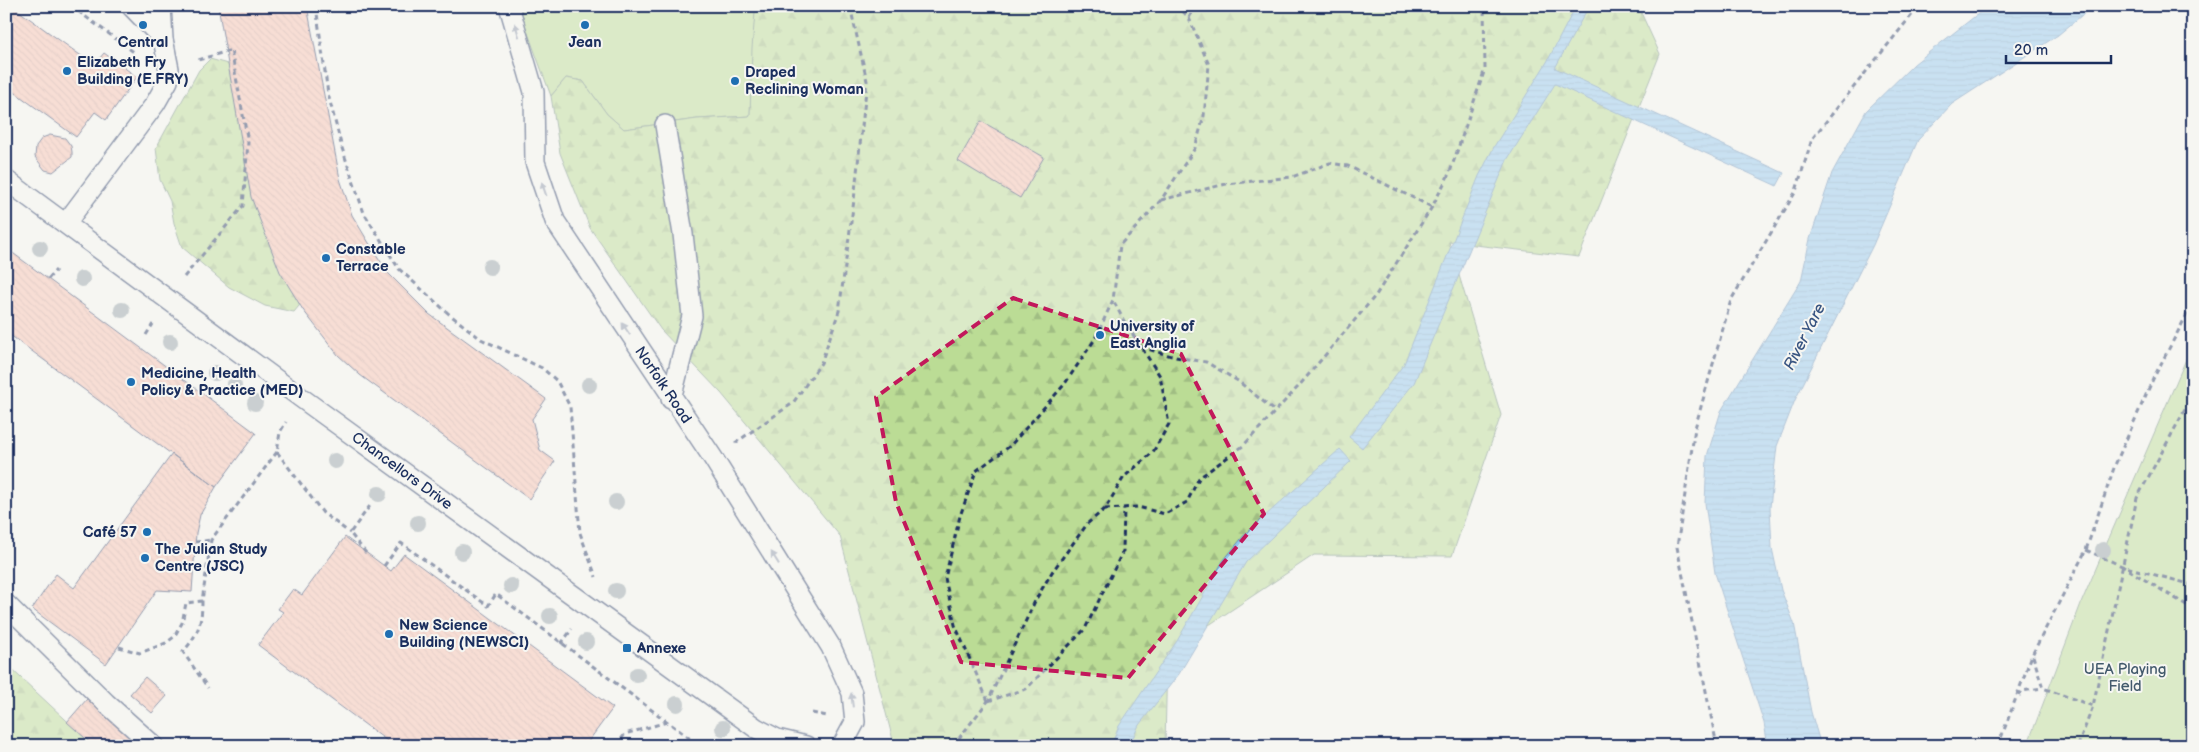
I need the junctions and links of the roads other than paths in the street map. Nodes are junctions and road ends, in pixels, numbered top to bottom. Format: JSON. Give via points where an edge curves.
{"nodes":[{"id":1,"x":131,"y":6,"type":"edge"},
{"id":2,"x":161,"y":6,"type":"edge"},
{"id":3,"x":509,"y":6,"type":"edge"},
{"id":4,"x":163,"y":39,"type":"junction"},
{"id":5,"x":665,"y":124,"type":"dead end"},
{"id":6,"x":6,"y":180,"type":"edge"},
{"id":7,"x":66,"y":223,"type":"junction"},
{"id":8,"x":671,"y":399,"type":"junction"},
{"id":9,"x":6,"y":604,"type":"edge"},
{"id":10,"x":154,"y":746,"type":"edge"},
{"id":11,"x":806,"y":746,"type":"edge"},
{"id":12,"x":842,"y":746,"type":"edge"}],
"edges":[{"from":1,"to":4,"type":"lane"},
{"from":2,"to":4,"type":"lane"},
{"from":8,"to":3,"type":"lane","name":"Norfolk Road","one_way":true,"via":[[556,221],[535,162],[534,92]]},
{"from":4,"to":7,"type":"lane","via":[[168,81],[155,104]]},
{"from":5,"to":8,"type":"lane","via":[[692,316]]},
{"from":6,"to":7,"type":"lane","name":"Chancellors Drive"},
{"from":7,"to":11,"type":"lane","name":"Chancellors Drive","via":[[756,728],[776,739]]},
{"from":12,"to":8,"type":"lane","name":"Norfolk Road","one_way":true,"via":[[855,722],[852,692],[831,647],[713,458]]},
{"from":9,"to":10,"type":"lane"}]}
